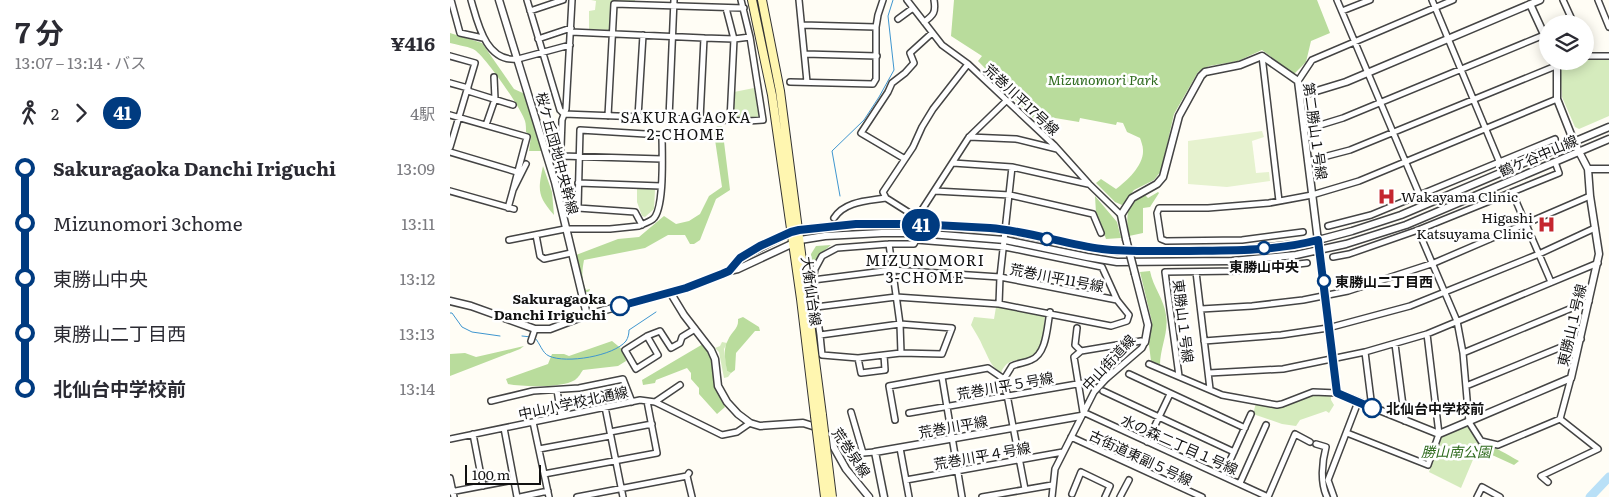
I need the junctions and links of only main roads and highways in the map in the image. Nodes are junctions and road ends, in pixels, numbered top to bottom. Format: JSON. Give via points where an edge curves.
{"nodes":[{"id":1,"x":752,"y":0,"type":"edge"},
{"id":2,"x":762,"y":0,"type":"edge"},
{"id":3,"x":795,"y":231,"type":"junction"},
{"id":4,"x":819,"y":416,"type":"junction"},
{"id":5,"x":825,"y":497,"type":"edge"},
{"id":6,"x":832,"y":497,"type":"edge"}],
"edges":[{"from":1,"to":3,"type":"main road","name":"大衡仙台線"},
{"from":2,"to":3,"type":"main road","name":"大衡仙台線","via":[[780,91]]},
{"from":3,"to":4,"type":"main road","name":"大衡仙台線"},
{"from":4,"to":5,"type":"main road","name":"大衡仙台線","bridge":true},
{"from":4,"to":6,"type":"main road","name":"大衡仙台線","bridge":true}]}
